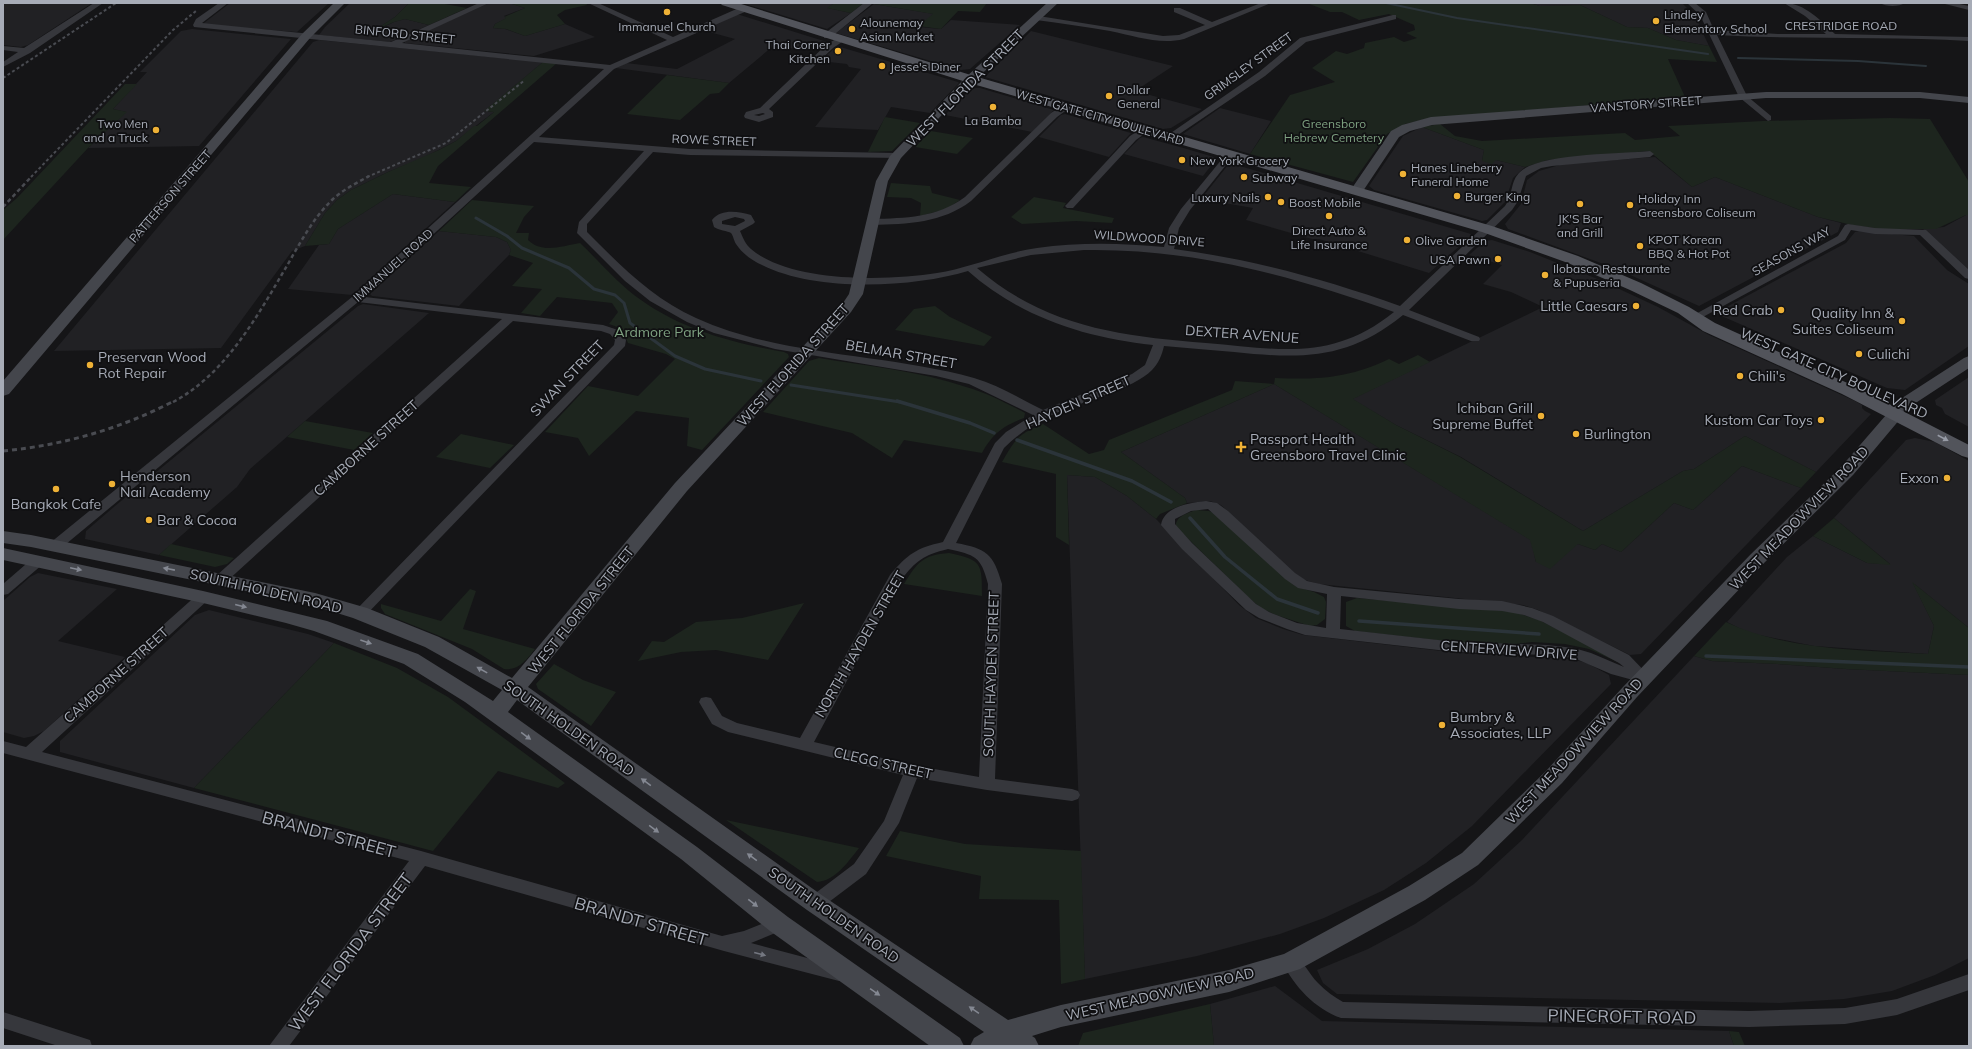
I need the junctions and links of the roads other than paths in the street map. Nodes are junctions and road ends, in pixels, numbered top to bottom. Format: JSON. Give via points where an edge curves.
{"nodes":[{"id":1,"x":99,"y":3,"type":"edge"},
{"id":2,"x":224,"y":3,"type":"edge"},
{"id":3,"x":340,"y":3,"type":"edge"},
{"id":4,"x":485,"y":3,"type":"edge"},
{"id":5,"x":592,"y":3,"type":"edge"},
{"id":6,"x":726,"y":3,"type":"edge"},
{"id":7,"x":869,"y":3,"type":"edge"},
{"id":8,"x":1053,"y":3,"type":"edge"},
{"id":9,"x":1267,"y":3,"type":"edge"},
{"id":10,"x":1692,"y":3,"type":"edge"},
{"id":11,"x":1788,"y":3,"type":"edge"},
{"id":12,"x":1884,"y":3,"type":"edge"},
{"id":13,"x":1901,"y":3,"type":"edge"},
{"id":14,"x":1945,"y":3,"type":"edge"},
{"id":15,"x":1969,"y":8,"type":"edge"},
{"id":16,"x":744,"y":9,"type":"junction"},
{"id":17,"x":1177,"y":10,"type":"dead end"},
{"id":18,"x":1393,"y":17,"type":"dead end"},
{"id":19,"x":1036,"y":18,"type":"junction"},
{"id":20,"x":1212,"y":25,"type":"junction"},
{"id":21,"x":1713,"y":32,"type":"junction"},
{"id":22,"x":306,"y":36,"type":"junction"},
{"id":23,"x":827,"y":36,"type":"junction"},
{"id":24,"x":1834,"y":37,"type":"junction"},
{"id":25,"x":1969,"y":39,"type":"edge"},
{"id":26,"x":673,"y":40,"type":"junction"},
{"id":27,"x":841,"y":40,"type":"junction"},
{"id":28,"x":393,"y":44,"type":"junction"},
{"id":29,"x":3,"y":48,"type":"edge"},
{"id":30,"x":27,"y":50,"type":"junction"},
{"id":31,"x":3,"y":65,"type":"edge"},
{"id":32,"x":611,"y":67,"type":"junction"},
{"id":33,"x":970,"y":79,"type":"junction"},
{"id":34,"x":1743,"y":97,"type":"junction"},
{"id":35,"x":1969,"y":100,"type":"edge"},
{"id":36,"x":1065,"y":107,"type":"junction"},
{"id":37,"x":763,"y":110,"type":"dead end"},
{"id":38,"x":1768,"y":118,"type":"dead end"},
{"id":39,"x":1144,"y":130,"type":"junction"},
{"id":40,"x":1169,"y":137,"type":"junction"},
{"id":41,"x":532,"y":139,"type":"junction"},
{"id":42,"x":651,"y":148,"type":"junction"},
{"id":43,"x":1650,"y":154,"type":"dead end"},
{"id":44,"x":1230,"y":155,"type":"junction"},
{"id":45,"x":896,"y":156,"type":"junction"},
{"id":46,"x":1356,"y":191,"type":"junction"},
{"id":47,"x":1070,"y":206,"type":"dead end"},
{"id":48,"x":872,"y":222,"type":"junction"},
{"id":49,"x":734,"y":229,"type":"dead end"},
{"id":50,"x":1487,"y":229,"type":"junction"},
{"id":51,"x":1919,"y":232,"type":"junction"},
{"id":52,"x":1168,"y":251,"type":"junction"},
{"id":53,"x":970,"y":267,"type":"junction"},
{"id":54,"x":1969,"y":276,"type":"edge"},
{"id":55,"x":859,"y":280,"type":"junction"},
{"id":56,"x":1969,"y":282,"type":"edge"},
{"id":57,"x":356,"y":299,"type":"junction"},
{"id":58,"x":1401,"y":310,"type":"junction"},
{"id":59,"x":1697,"y":316,"type":"junction"},
{"id":60,"x":511,"y":317,"type":"junction"},
{"id":61,"x":1475,"y":339,"type":"dead end"},
{"id":62,"x":1159,"y":342,"type":"junction"},
{"id":63,"x":805,"y":351,"type":"junction"},
{"id":64,"x":1969,"y":362,"type":"edge"},
{"id":65,"x":3,"y":391,"type":"edge"},
{"id":66,"x":1900,"y":409,"type":"junction"},
{"id":67,"x":1043,"y":415,"type":"junction"},
{"id":68,"x":1969,"y":438,"type":"edge"},
{"id":69,"x":1969,"y":452,"type":"edge"},
{"id":70,"x":3,"y":538,"type":"edge"},
{"id":71,"x":948,"y":545,"type":"junction"},
{"id":72,"x":55,"y":546,"type":"junction"},
{"id":73,"x":3,"y":553,"type":"edge"},
{"id":74,"x":38,"y":561,"type":"junction"},
{"id":75,"x":221,"y":579,"type":"junction"},
{"id":76,"x":3,"y":591,"type":"edge"},
{"id":77,"x":1334,"y":591,"type":"junction"},
{"id":78,"x":203,"y":597,"type":"junction"},
{"id":79,"x":360,"y":613,"type":"junction"},
{"id":80,"x":1333,"y":632,"type":"junction"},
{"id":81,"x":1644,"y":678,"type":"junction"},
{"id":82,"x":516,"y":689,"type":"junction"},
{"id":83,"x":706,"y":702,"type":"dead end"},
{"id":84,"x":495,"y":713,"type":"junction"},
{"id":85,"x":804,"y":745,"type":"junction"},
{"id":86,"x":3,"y":747,"type":"edge"},
{"id":87,"x":29,"y":754,"type":"junction"},
{"id":88,"x":912,"y":771,"type":"junction"},
{"id":89,"x":987,"y":784,"type":"junction"},
{"id":90,"x":1072,"y":795,"type":"dead end"},
{"id":91,"x":421,"y":858,"type":"junction"},
{"id":92,"x":815,"y":903,"type":"junction"},
{"id":93,"x":779,"y":924,"type":"junction"},
{"id":94,"x":722,"y":943,"type":"junction"},
{"id":95,"x":1291,"y":962,"type":"junction"},
{"id":96,"x":850,"y":975,"type":"junction"},
{"id":97,"x":1969,"y":982,"type":"edge"},
{"id":98,"x":3,"y":1020,"type":"edge"},
{"id":99,"x":1016,"y":1039,"type":"edge"},
{"id":100,"x":83,"y":1046,"type":"edge"},
{"id":101,"x":278,"y":1046,"type":"edge"},
{"id":102,"x":951,"y":1046,"type":"edge"},
{"id":103,"x":983,"y":1046,"type":"edge"}],
"edges":[{"from":1,"to":30,"type":"street"},
{"from":2,"to":22,"type":"street","name":"BINFORD STREET","via":[[197,25]]},
{"from":3,"to":22,"type":"street","name":"PATTERSON STREET"},
{"from":4,"to":28,"type":"street"},
{"from":5,"to":26,"type":"street"},
{"from":6,"to":16,"type":"main road","name":"WEST GATE CITY BOULEVARD"},
{"from":7,"to":23,"type":"street"},
{"from":8,"to":19,"type":"street","name":"WEST FLORIDA STREET"},
{"from":9,"to":20,"type":"street"},
{"from":10,"to":21,"type":"street","via":[[1703,14]]},
{"from":11,"to":24,"type":"street","via":[[1808,14]]},
{"from":12,"to":13,"type":"street"},
{"from":14,"to":15,"type":"street"},
{"from":16,"to":23,"type":"main road","name":"WEST GATE CITY BOULEVARD"},
{"from":16,"to":26,"type":"street","name":"IMMANUEL ROAD"},
{"from":17,"to":20,"type":"street"},
{"from":18,"to":40,"type":"street","name":"GRIMSLEY STREET","via":[[1304,40],[1262,74]]},
{"from":19,"to":20,"type":"street","via":[[1164,39]]},
{"from":19,"to":33,"type":"street","name":"WEST FLORIDA STREET"},
{"from":21,"to":24,"type":"street","name":"CRESTRIDGE ROAD"},
{"from":21,"to":34,"type":"street"},
{"from":22,"to":28,"type":"street","name":"BINFORD STREET"},
{"from":22,"to":65,"type":"street","name":"PATTERSON STREET"},
{"from":23,"to":27,"type":"main road","name":"WEST GATE CITY BOULEVARD"},
{"from":24,"to":25,"type":"street","name":"CRESTRIDGE ROAD"},
{"from":26,"to":32,"type":"street","name":"IMMANUEL ROAD"},
{"from":27,"to":33,"type":"main road","name":"WEST GATE CITY BOULEVARD"},
{"from":27,"to":37,"type":"street","via":[[830,46]]},
{"from":28,"to":32,"type":"street","name":"BINFORD STREET"},
{"from":29,"to":30,"type":"street"},
{"from":30,"to":31,"type":"street"},
{"from":32,"to":41,"type":"street","name":"IMMANUEL ROAD"},
{"from":33,"to":36,"type":"main road","name":"WEST GATE CITY BOULEVARD"},
{"from":33,"to":45,"type":"street","name":"WEST FLORIDA STREET"},
{"from":34,"to":35,"type":"street","name":"VANSTORY STREET","via":[[1920,95]]},
{"from":34,"to":38,"type":"street"},
{"from":34,"to":46,"type":"street","name":"VANSTORY STREET","via":[[1426,122],[1395,134]]},
{"from":36,"to":39,"type":"main road","name":"WEST GATE CITY BOULEVARD"},
{"from":36,"to":48,"type":"street","via":[[958,208],[923,220]]},
{"from":39,"to":40,"type":"main road","name":"WEST GATE CITY BOULEVARD"},
{"from":39,"to":47,"type":"street","via":[[1133,138]]},
{"from":40,"to":44,"type":"main road","name":"WEST GATE CITY BOULEVARD"},
{"from":41,"to":42,"type":"street","name":"ROWE STREET"},
{"from":41,"to":57,"type":"street","name":"IMMANUEL ROAD"},
{"from":42,"to":45,"type":"street","name":"ROWE STREET","via":[[712,153]]},
{"from":42,"to":63,"type":"street","name":"BELMAR STREET","via":[[582,224],[582,233],[628,279],[691,320],[748,340]]},
{"from":43,"to":50,"type":"street","via":[[1558,162],[1531,168],[1519,179],[1513,202]]},
{"from":44,"to":46,"type":"main road","name":"WEST GATE CITY BOULEVARD"},
{"from":44,"to":52,"type":"street","via":[[1186,208],[1174,228]]},
{"from":45,"to":48,"type":"street","name":"WEST FLORIDA STREET","via":[[882,181]]},
{"from":46,"to":50,"type":"main road","name":"WEST GATE CITY BOULEVARD"},
{"from":48,"to":55,"type":"street","name":"WEST FLORIDA STREET"},
{"from":49,"to":55,"type":"street","name":"WILDWOOD DRIVE","via":[[748,252],[777,268],[815,277]]},
{"from":50,"to":58,"type":"street","name":"DEXTER AVENUE"},
{"from":50,"to":59,"type":"main road","name":"WEST GATE CITY BOULEVARD","via":[[1546,248]]},
{"from":51,"to":54,"type":"street"},
{"from":51,"to":56,"type":"street","via":[[1949,268]]},
{"from":51,"to":59,"type":"street","name":"SEASONS WAY","via":[[1875,231],[1848,227],[1842,238]]},
{"from":52,"to":53,"type":"street","name":"WILDWOOD DRIVE","via":[[1119,247],[1057,249],[1006,257]]},
{"from":52,"to":58,"type":"street","name":"WILDWOOD DRIVE","via":[[1231,259],[1286,272]]},
{"from":53,"to":55,"type":"street","name":"WILDWOOD DRIVE","via":[[916,278]]},
{"from":53,"to":62,"type":"street","name":"DEXTER AVENUE","via":[[1005,294],[1045,316],[1100,333]]},
{"from":55,"to":63,"type":"street","name":"WEST FLORIDA STREET","via":[[856,294],[846,309]]},
{"from":57,"to":60,"type":"street","name":"SWAN STREET"},
{"from":57,"to":72,"type":"street","name":"IMMANUEL ROAD"},
{"from":58,"to":61,"type":"street","name":"WILDWOOD DRIVE"},
{"from":58,"to":62,"type":"street","name":"DEXTER AVENUE","via":[[1383,326],[1363,337],[1322,350],[1298,353]]},
{"from":59,"to":66,"type":"main road","name":"WEST GATE CITY BOULEVARD","via":[[1714,319]]},
{"from":60,"to":75,"type":"street","name":"CAMBORNE STREET"},
{"from":60,"to":79,"type":"street","name":"SWAN STREET","via":[[603,328],[617,334],[620,343]]},
{"from":62,"to":67,"type":"street","name":"HAYDEN STREET","via":[[1158,353],[1148,367],[1134,378]]},
{"from":63,"to":67,"type":"street","name":"BELMAR STREET","via":[[972,382],[994,390]]},
{"from":63,"to":82,"type":"street","name":"WEST FLORIDA STREET","via":[[681,487]]},
{"from":64,"to":66,"type":"street","name":"WEST MEADOWVIEW ROAD"},
{"from":66,"to":68,"type":"main road","name":"WEST GATE CITY BOULEVARD"},
{"from":66,"to":69,"type":"main road","name":"WEST GATE CITY BOULEVARD","one_way":true},
{"from":66,"to":81,"type":"street","name":"WEST MEADOWVIEW ROAD","via":[[1847,471],[1758,558]]},
{"from":67,"to":71,"type":"street","name":"HAYDEN STREET","via":[[1010,433],[999,446]]},
{"from":70,"to":72,"type":"street","name":"SOUTH HOLDEN ROAD"},
{"from":71,"to":85,"type":"street","name":"NORTH HAYDEN STREET","via":[[930,549],[911,559],[895,578]]},
{"from":71,"to":89,"type":"street","name":"SOUTH HAYDEN STREET","via":[[980,554],[990,565],[995,584]]},
{"from":72,"to":73,"type":"street","via":[[42,551]]},
{"from":75,"to":72,"type":"street","name":"SOUTH HOLDEN ROAD","one_way":true},
{"from":73,"to":74,"type":"street","name":"SOUTH HOLDEN ROAD"},
{"from":74,"to":76,"type":"street"},
{"from":74,"to":78,"type":"street","name":"SOUTH HOLDEN ROAD","one_way":true},
{"from":75,"to":79,"type":"street","name":"SOUTH HOLDEN ROAD","via":[[308,597]]},
{"from":77,"to":80,"type":"street"},
{"from":77,"to":80,"type":"street","name":"CENTERVIEW DRIVE","via":[[1303,585],[1290,576],[1212,506],[1193,506],[1169,518],[1168,525],[1171,529],[1251,607],[1269,617],[1305,630]]},
{"from":77,"to":81,"type":"street","name":"CENTERVIEW DRIVE","via":[[1502,606],[1527,611],[1548,619],[1624,659]]},
{"from":78,"to":84,"type":"street","name":"SOUTH HOLDEN ROAD","one_way":true,"via":[[320,626],[384,648],[424,666]]},
{"from":78,"to":87,"type":"street","name":"CAMBORNE STREET"},
{"from":82,"to":79,"type":"street","name":"SOUTH HOLDEN ROAD","one_way":true,"via":[[432,642]]},
{"from":80,"to":81,"type":"street","name":"CENTERVIEW DRIVE","via":[[1472,648],[1574,652],[1616,670]]},
{"from":81,"to":95,"type":"street","name":"WEST MEADOWVIEW ROAD","via":[[1554,777],[1470,859],[1417,893]]},
{"from":82,"to":84,"type":"street","name":"WEST FLORIDA STREET"},
{"from":92,"to":82,"type":"street","name":"SOUTH HOLDEN ROAD","one_way":true},
{"from":83,"to":85,"type":"street","name":"CLEGG STREET","via":[[717,720],[734,728]]},
{"from":84,"to":93,"type":"street","name":"SOUTH HOLDEN ROAD","one_way":true,"via":[[689,853]]},
{"from":85,"to":88,"type":"street","name":"CLEGG STREET"},
{"from":86,"to":87,"type":"street","name":"BRANDT STREET"},
{"from":87,"to":91,"type":"street","name":"BRANDT STREET"},
{"from":88,"to":89,"type":"street","name":"CLEGG STREET"},
{"from":88,"to":92,"type":"street","via":[[891,823],[860,869]]},
{"from":89,"to":90,"type":"street","name":"CLEGG STREET"},
{"from":91,"to":94,"type":"street","name":"BRANDT STREET"},
{"from":91,"to":101,"type":"street","name":"WEST FLORIDA STREET"},
{"from":99,"to":92,"type":"street","name":"SOUTH HOLDEN ROAD","one_way":true},
{"from":93,"to":94,"type":"street","name":"BRANDT STREET","via":[[746,938]]},
{"from":93,"to":96,"type":"street","name":"SOUTH HOLDEN ROAD"},
{"from":94,"to":96,"type":"street","name":"BRANDT STREET","one_way":true},
{"from":95,"to":97,"type":"street","name":"PINECROFT ROAD","via":[[1309,988],[1341,1010],[1749,1019],[1845,1016],[1898,1007]]},
{"from":95,"to":99,"type":"street","name":"WEST MEADOWVIEW ROAD","via":[[1229,981],[1061,1016]]},
{"from":96,"to":102,"type":"street","name":"SOUTH HOLDEN ROAD","one_way":true},
{"from":98,"to":100,"type":"street"},
{"from":99,"to":103,"type":"street","name":"WEST MEADOWVIEW ROAD"}]}
